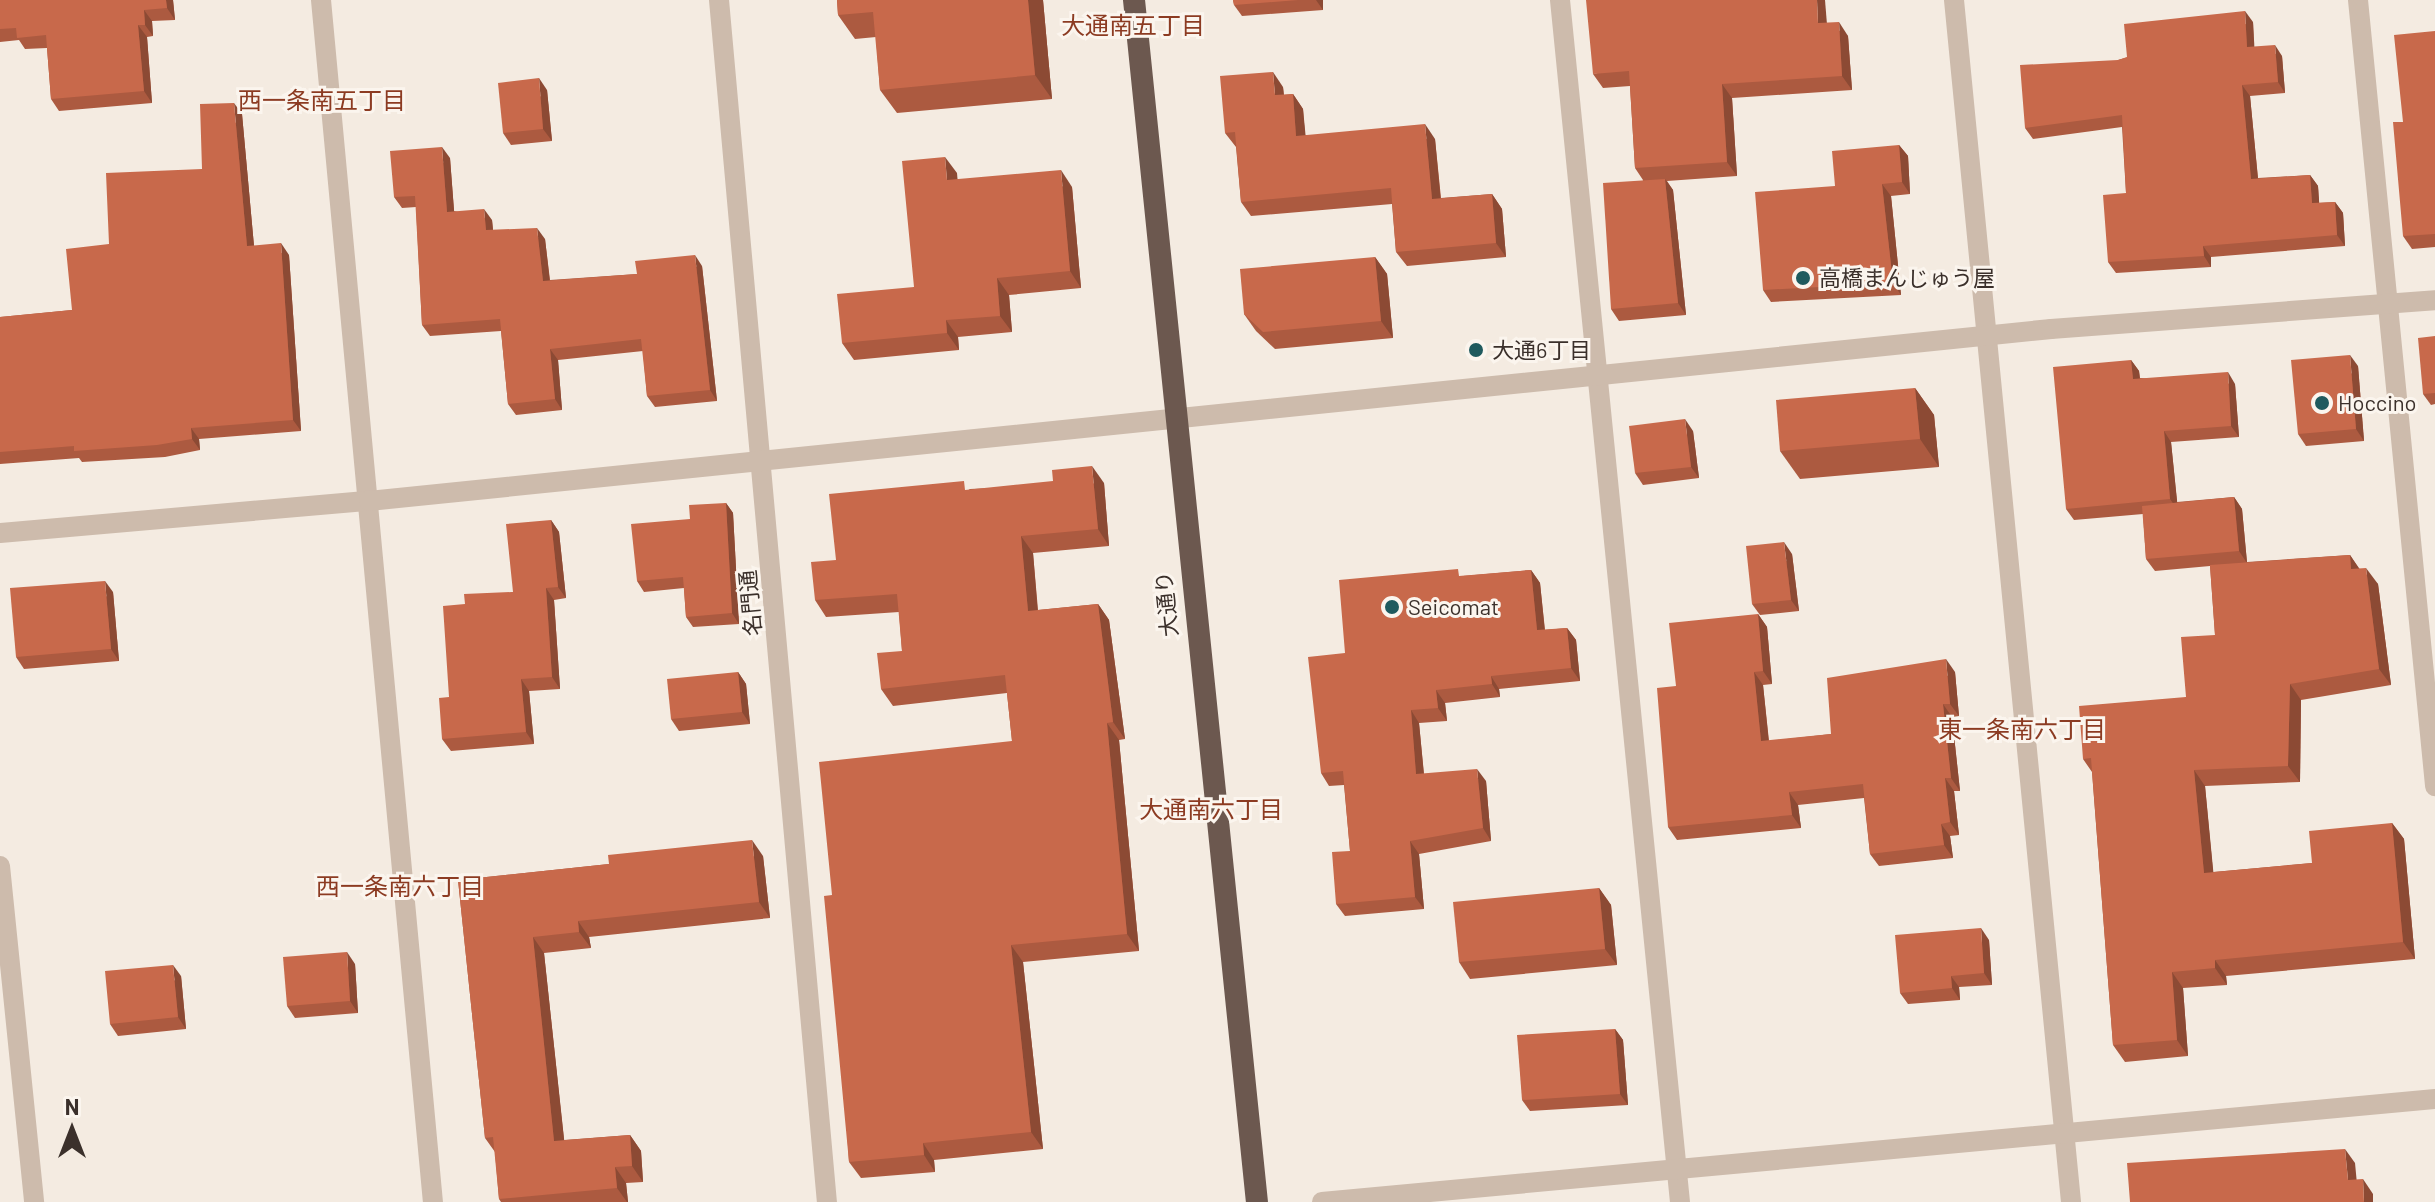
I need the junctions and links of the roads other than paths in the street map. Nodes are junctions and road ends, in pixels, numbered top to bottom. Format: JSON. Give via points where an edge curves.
{"nodes":[{"id":1,"x":321,"y":0,"type":"edge"},
{"id":2,"x":719,"y":0,"type":"edge"},
{"id":3,"x":1134,"y":0,"type":"edge"},
{"id":4,"x":1560,"y":0,"type":"edge"},
{"id":5,"x":1954,"y":0,"type":"edge"},
{"id":6,"x":2358,"y":0,"type":"edge"},
{"id":7,"x":2435,"y":300,"type":"edge"},
{"id":8,"x":2388,"y":304,"type":"junction"},
{"id":9,"x":1985,"y":336,"type":"junction"},
{"id":10,"x":1598,"y":376,"type":"junction"},
{"id":11,"x":1174,"y":416,"type":"junction"},
{"id":12,"x":761,"y":461,"type":"junction"},
{"id":13,"x":369,"y":501,"type":"junction"},
{"id":14,"x":0,"y":533,"type":"edge"},
{"id":15,"x":2435,"y":786,"type":"edge"},
{"id":16,"x":0,"y":866,"type":"edge"},
{"id":17,"x":2435,"y":1099,"type":"edge"},
{"id":18,"x":2064,"y":1133,"type":"junction"},
{"id":19,"x":1676,"y":1168,"type":"junction"},
{"id":20,"x":34,"y":1202,"type":"edge"},
{"id":21,"x":433,"y":1202,"type":"edge"},
{"id":22,"x":827,"y":1202,"type":"edge"},
{"id":23,"x":1257,"y":1202,"type":"edge"},
{"id":24,"x":1322,"y":1202,"type":"edge"},
{"id":25,"x":1680,"y":1202,"type":"edge"},
{"id":26,"x":2071,"y":1202,"type":"edge"}],
"edges":[{"from":1,"to":13,"type":"street"},
{"from":2,"to":12,"type":"street","name":"名門通"},
{"from":3,"to":11,"type":"highway","name":"大通り"},
{"from":4,"to":10,"type":"street"},
{"from":5,"to":9,"type":"street"},
{"from":6,"to":8,"type":"street"},
{"from":7,"to":8,"type":"street"},
{"from":8,"to":9,"type":"street"},
{"from":8,"to":15,"type":"street"},
{"from":9,"to":10,"type":"street"},
{"from":9,"to":18,"type":"street"},
{"from":10,"to":11,"type":"street"},
{"from":10,"to":19,"type":"street"},
{"from":11,"to":12,"type":"street"},
{"from":11,"to":23,"type":"highway","name":"大通り"},
{"from":12,"to":13,"type":"street"},
{"from":12,"to":22,"type":"street","name":"名門通"},
{"from":13,"to":14,"type":"street"},
{"from":13,"to":21,"type":"street"},
{"from":16,"to":20,"type":"street"},
{"from":17,"to":18,"type":"street"},
{"from":18,"to":19,"type":"street"},
{"from":18,"to":26,"type":"street"},
{"from":19,"to":24,"type":"street"},
{"from":19,"to":25,"type":"street"}]}
